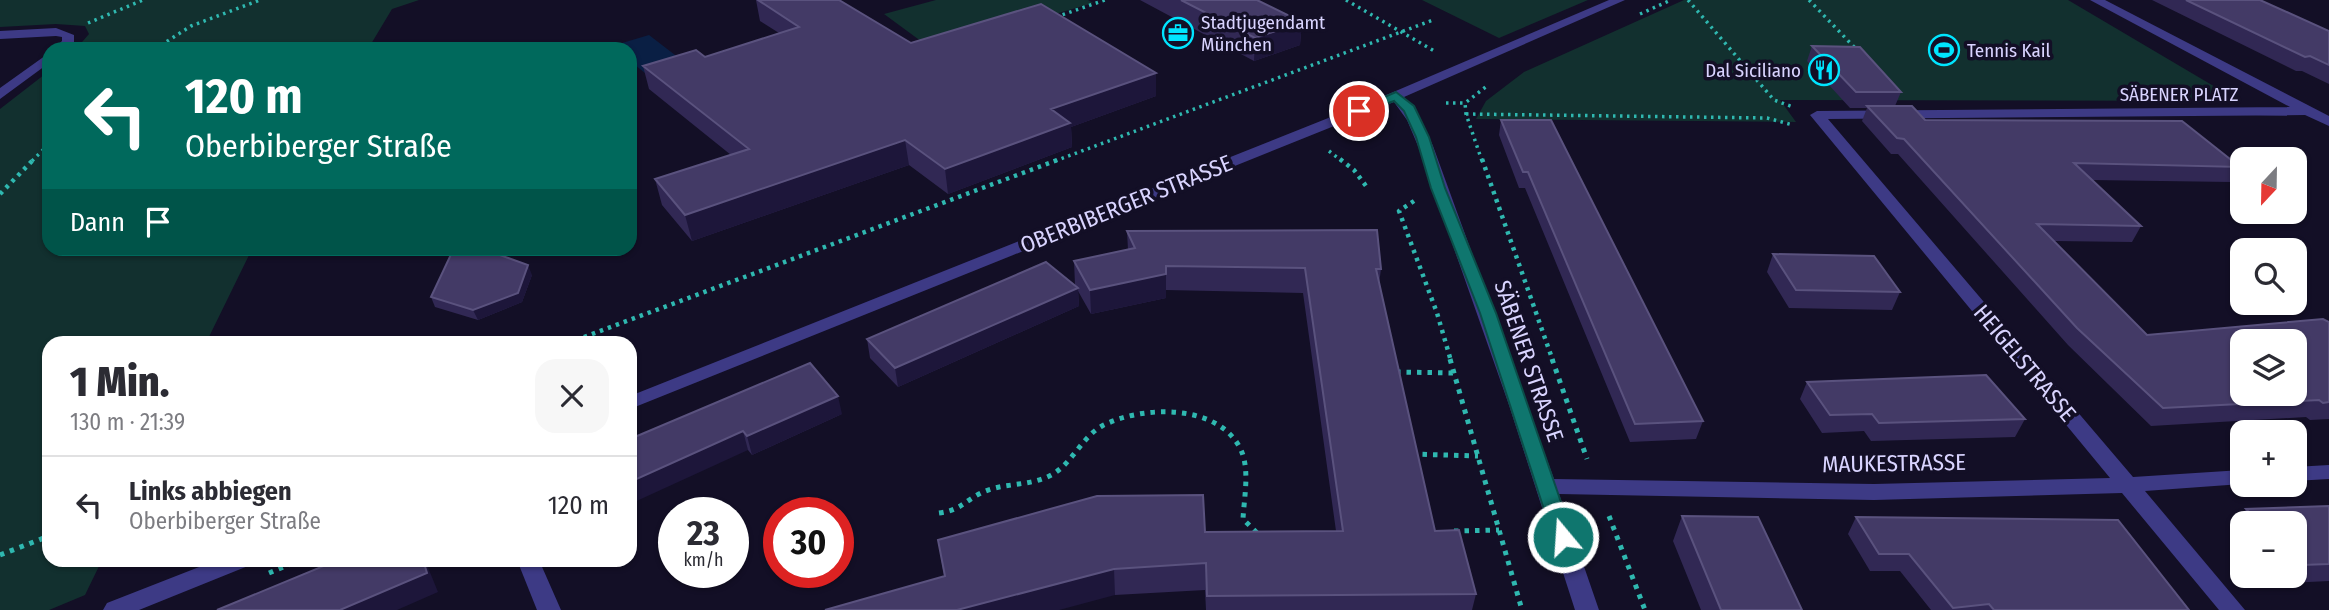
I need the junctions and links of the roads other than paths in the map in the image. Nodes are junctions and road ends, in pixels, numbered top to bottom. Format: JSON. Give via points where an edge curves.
{"nodes":[{"id":1,"x":1619,"y":0,"type":"edge"},
{"id":2,"x":2096,"y":0,"type":"edge"},
{"id":3,"x":0,"y":35,"type":"edge"},
{"id":4,"x":68,"y":42,"type":"edge"},
{"id":5,"x":42,"y":62,"type":"edge"},
{"id":6,"x":0,"y":95,"type":"edge"},
{"id":7,"x":1396,"y":96,"type":"junction"},
{"id":8,"x":2305,"y":111,"type":"junction"},
{"id":9,"x":1817,"y":115,"type":"joint"},
{"id":10,"x":2329,"y":122,"type":"edge"},
{"id":11,"x":637,"y":400,"type":"edge"},
{"id":12,"x":2329,"y":472,"type":"edge"},
{"id":13,"x":2307,"y":473,"type":"edge"},
{"id":14,"x":2230,"y":478,"type":"edge"},
{"id":15,"x":2127,"y":485,"type":"junction"},
{"id":16,"x":1546,"y":486,"type":"junction"},
{"id":17,"x":223,"y":567,"type":"edge"},
{"id":18,"x":531,"y":567,"type":"edge"},
{"id":19,"x":116,"y":610,"type":"edge"},
{"id":20,"x":549,"y":610,"type":"edge"},
{"id":21,"x":1587,"y":610,"type":"edge"},
{"id":22,"x":2233,"y":610,"type":"edge"}],
"edges":[{"from":1,"to":7,"type":"street","name":"OBERBIBERGER STRASSE"},
{"from":2,"to":8,"type":"street","name":"SÄBENER PLATZ"},
{"from":3,"to":4,"type":"street","via":[[65,34]]},
{"from":5,"to":6,"type":"street"},
{"from":7,"to":11,"type":"street","name":"OBERBIBERGER STRASSE"},
{"from":7,"to":16,"type":"street","name":"SÄBENER STRASSE","via":[[1409,109],[1423,137]]},
{"from":8,"to":9,"type":"street","name":"SÄBENER PLATZ"},
{"from":8,"to":10,"type":"street"},
{"from":9,"to":15,"type":"street","name":"HEIGELSTRASSE"},
{"from":12,"to":13,"type":"street"},
{"from":14,"to":15,"type":"street","name":"MAUKESTRASSE"},
{"from":15,"to":16,"type":"street","name":"MAUKESTRASSE","via":[[1874,492]]},
{"from":15,"to":22,"type":"street","name":"HEIGELSTRASSE"},
{"from":16,"to":21,"type":"street","name":"SÄBENER STRASSE"},
{"from":17,"to":19,"type":"street"},
{"from":18,"to":20,"type":"street"}]}
